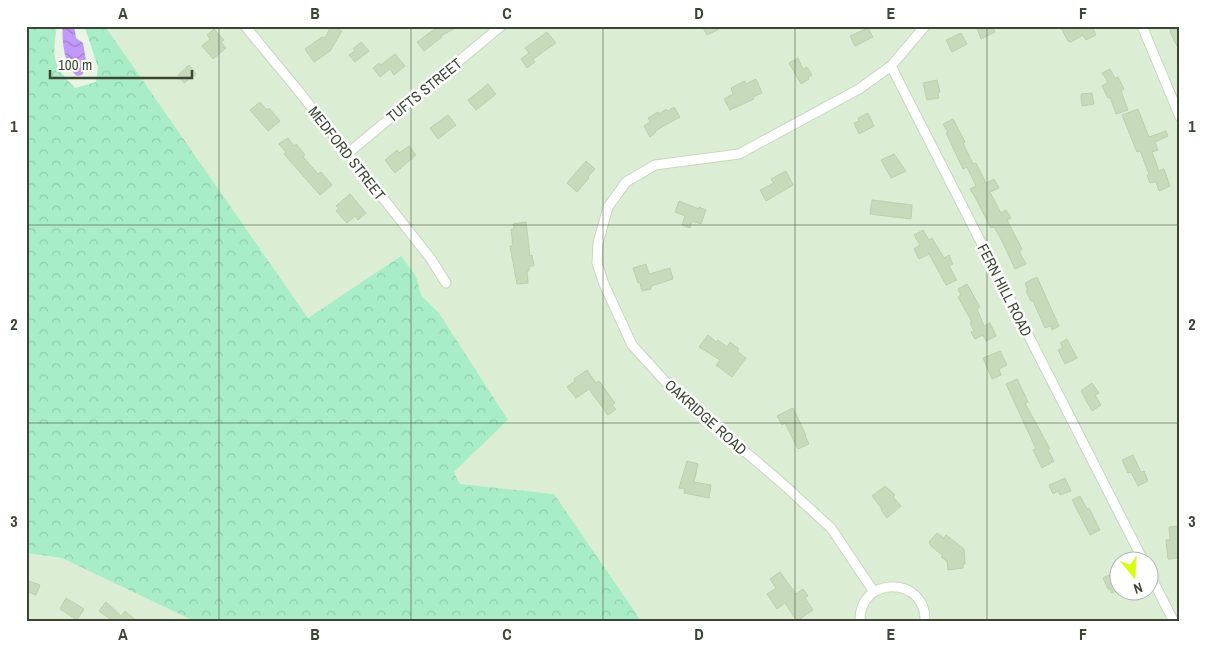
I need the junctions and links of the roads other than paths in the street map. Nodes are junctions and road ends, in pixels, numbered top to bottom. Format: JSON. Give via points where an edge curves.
{"nodes":[{"id":1,"x":245,"y":26,"type":"edge"},
{"id":2,"x":501,"y":26,"type":"edge"},
{"id":3,"x":925,"y":26,"type":"edge"},
{"id":4,"x":1142,"y":26,"type":"edge"},
{"id":5,"x":891,"y":66,"type":"junction"},
{"id":6,"x":1180,"y":117,"type":"edge"},
{"id":7,"x":347,"y":154,"type":"junction"},
{"id":8,"x":446,"y":283,"type":"dead end"},
{"id":9,"x":1138,"y":550,"type":"edge"},
{"id":10,"x":1158,"y":591,"type":"edge"},
{"id":11,"x":874,"y":592,"type":"junction"},
{"id":12,"x":860,"y":622,"type":"edge"},
{"id":13,"x":925,"y":622,"type":"edge"},
{"id":14,"x":1174,"y":622,"type":"edge"}],
"edges":[{"from":1,"to":7,"type":"street","name":"MEDFORD STREET"},
{"from":2,"to":7,"type":"street","name":"TUFTS STREET"},
{"from":3,"to":5,"type":"street"},
{"from":4,"to":6,"type":"street"},
{"from":5,"to":9,"type":"street","name":"FERN HILL ROAD"},
{"from":5,"to":11,"type":"street","name":"OAKRIDGE ROAD","via":[[859,89],[738,154],[655,165],[626,182],[608,207],[598,243],[597,263],[632,345],[673,390],[831,528]]},
{"from":7,"to":8,"type":"street","name":"MEDFORD STREET","via":[[431,259]]},
{"from":10,"to":14,"type":"street"},
{"from":11,"to":12,"type":"street","via":[[862,606]]},
{"from":11,"to":13,"type":"street","via":[[892,586],[910,591],[922,604]]}]}
